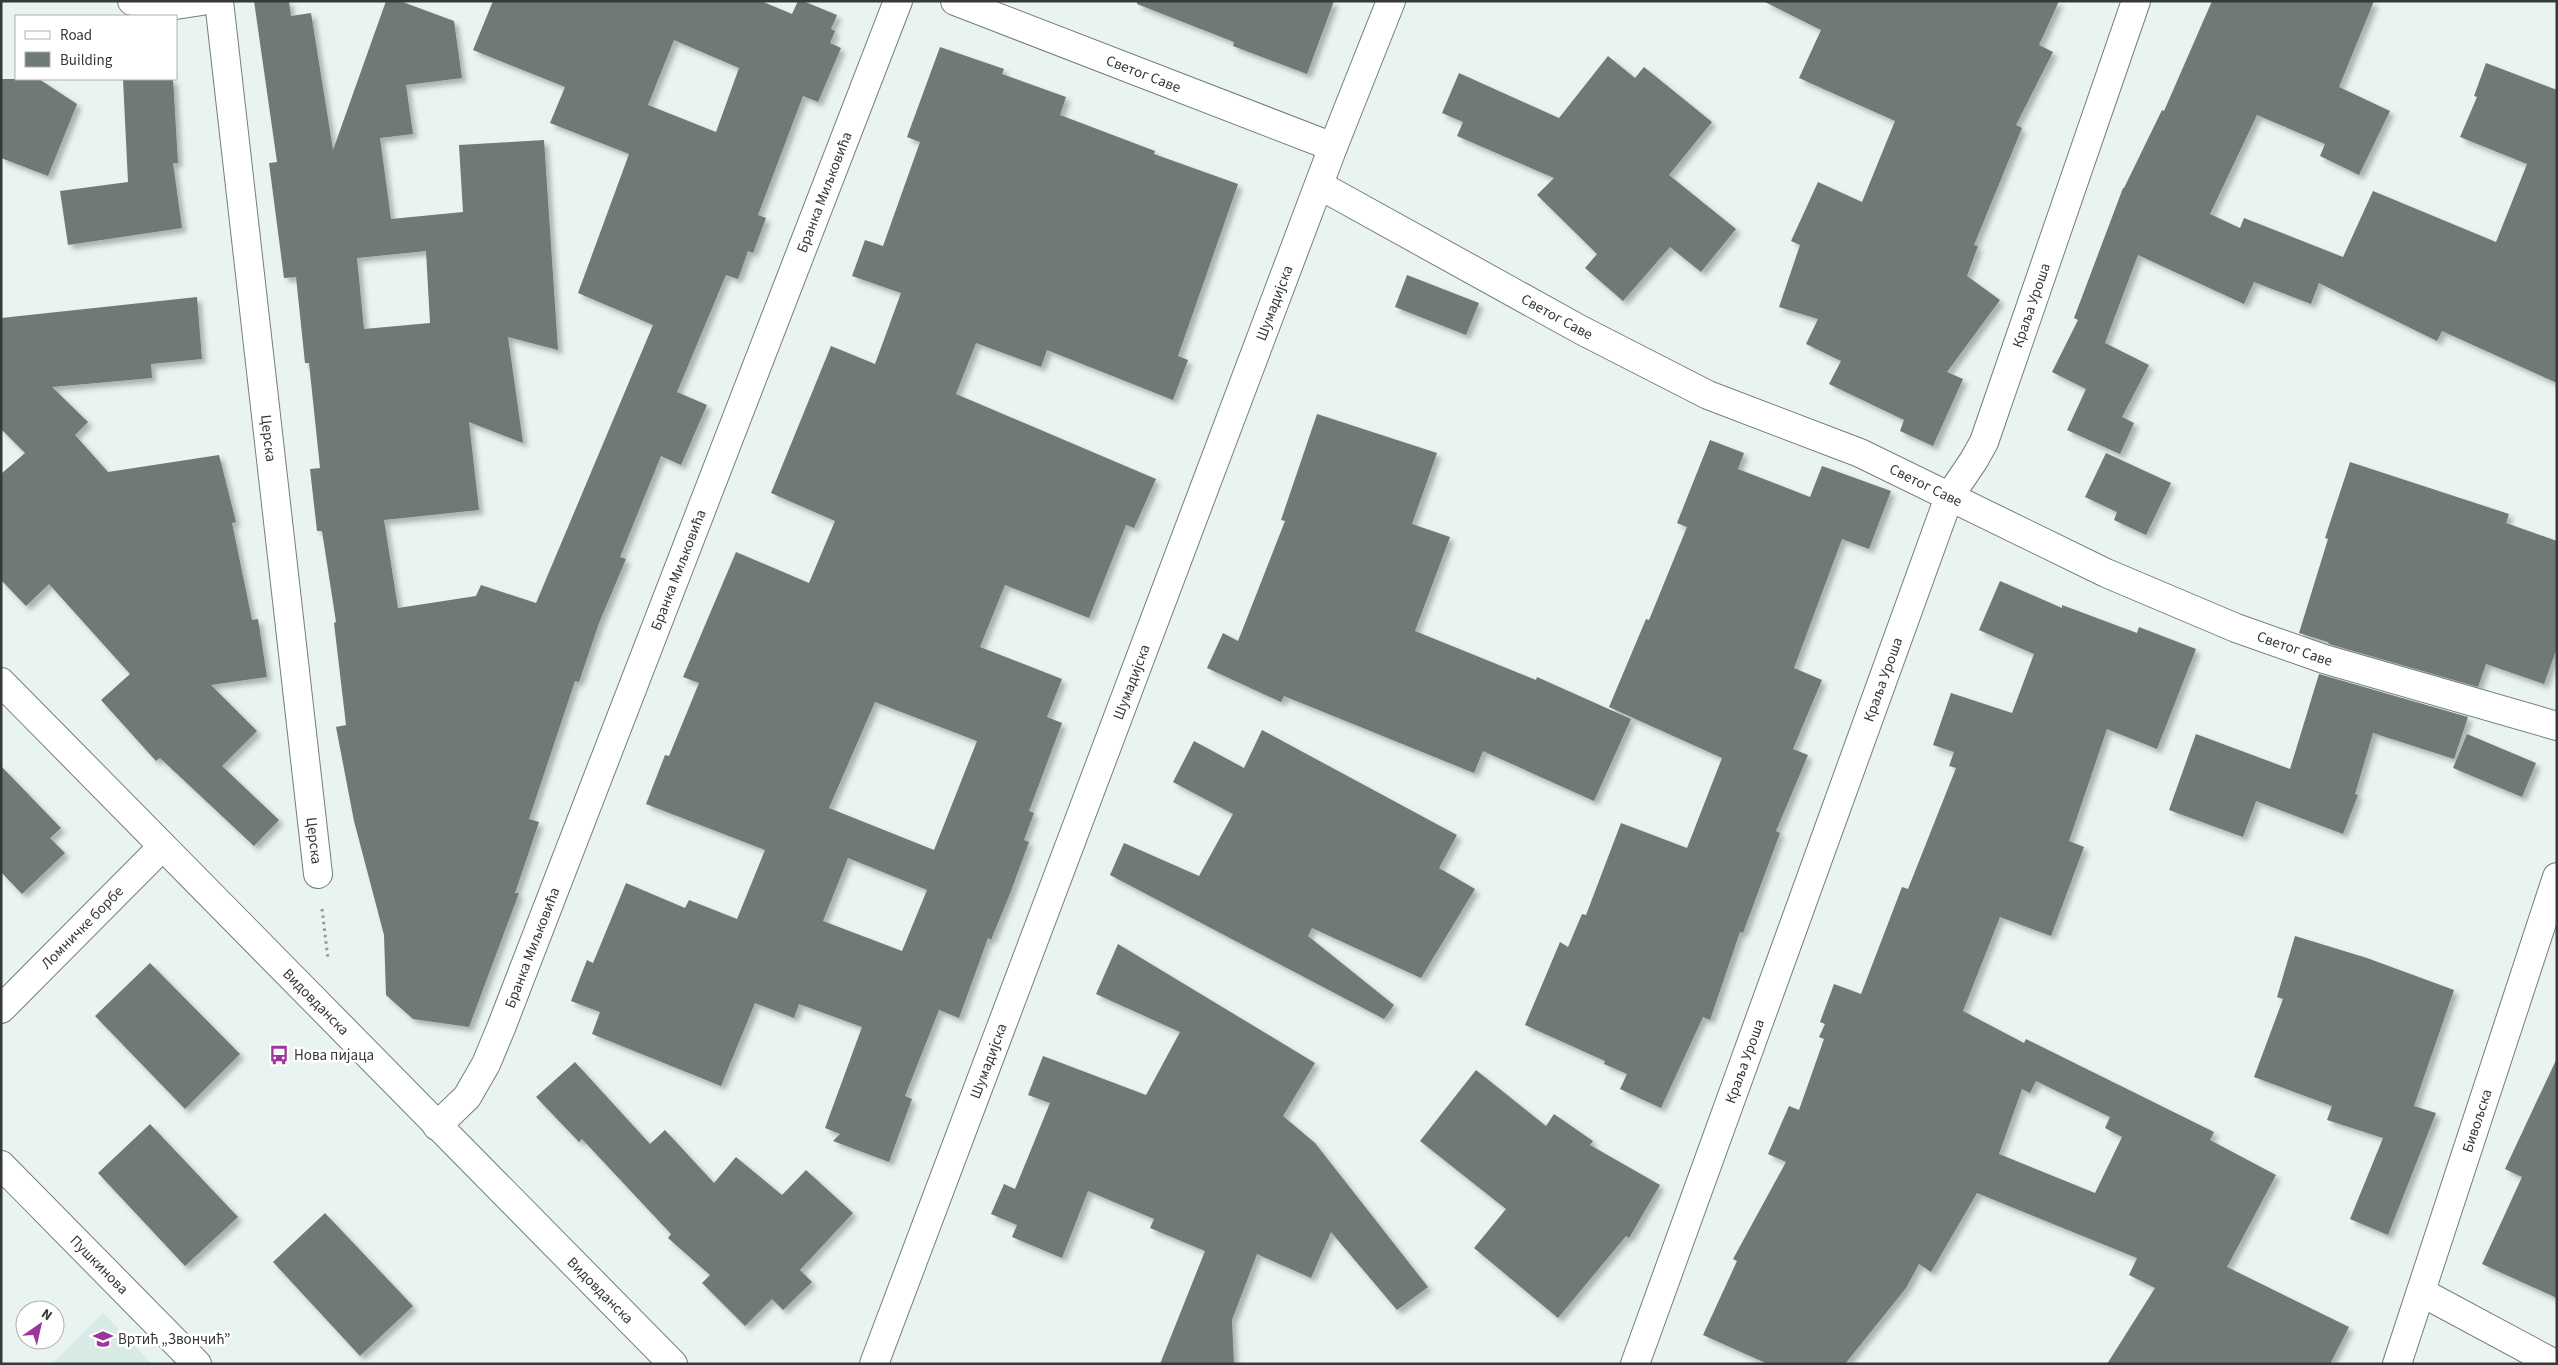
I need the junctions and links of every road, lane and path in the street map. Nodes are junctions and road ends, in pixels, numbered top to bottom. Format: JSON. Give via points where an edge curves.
{"nodes":[{"id":1,"x":132,"y":1,"type":"edge"},
{"id":2,"x":202,"y":1,"type":"edge"},
{"id":3,"x":219,"y":1,"type":"edge"},
{"id":4,"x":898,"y":1,"type":"edge"},
{"id":5,"x":955,"y":1,"type":"edge"},
{"id":6,"x":1391,"y":1,"type":"edge"},
{"id":7,"x":2136,"y":1,"type":"edge"},
{"id":8,"x":1333,"y":147,"type":"junction"},
{"id":9,"x":1319,"y":184,"type":"junction"},
{"id":10,"x":1949,"y":497,"type":"junction"},
{"id":11,"x":1,"y":682,"type":"edge"},
{"id":12,"x":2557,"y":726,"type":"edge"},
{"id":13,"x":162,"y":847,"type":"junction"},
{"id":14,"x":318,"y":874,"type":"joint"},
{"id":15,"x":2557,"y":877,"type":"edge"},
{"id":16,"x":328,"y":959,"type":"dead end"},
{"id":17,"x":1,"y":1009,"type":"edge"},
{"id":18,"x":437,"y":1126,"type":"junction"},
{"id":19,"x":1,"y":1165,"type":"edge"},
{"id":20,"x":2421,"y":1292,"type":"junction"},
{"id":21,"x":197,"y":1364,"type":"edge"},
{"id":22,"x":673,"y":1364,"type":"edge"},
{"id":23,"x":874,"y":1364,"type":"edge"},
{"id":24,"x":1635,"y":1364,"type":"edge"},
{"id":25,"x":2397,"y":1364,"type":"edge"},
{"id":26,"x":2555,"y":1364,"type":"edge"}],
"edges":[{"from":1,"to":2,"type":"street","via":[[169,6]]},
{"from":3,"to":14,"type":"street","name":"Церска"},
{"from":4,"to":18,"type":"street","name":"Бранка Миљковића","via":[[501,1028],[467,1097]]},
{"from":5,"to":8,"type":"street","name":"Светог Саве"},
{"from":6,"to":8,"type":"street","name":"Шумадијска"},
{"from":7,"to":10,"type":"street","name":"Краља Уроша","via":[[1984,442]]},
{"from":8,"to":9,"type":"street","name":"Шумадијска"},
{"from":9,"to":10,"type":"street","name":"Светог Саве","via":[[1581,330],[1708,395],[1860,453]]},
{"from":9,"to":23,"type":"street","name":"Шумадијска"},
{"from":10,"to":12,"type":"street","name":"Светог Саве","via":[[2106,573],[2236,628],[2324,659]]},
{"from":10,"to":24,"type":"street","name":"Краља Уроша"},
{"from":11,"to":13,"type":"street","name":"Видовданска"},
{"from":13,"to":17,"type":"street","name":"Ломничке борбе"},
{"from":13,"to":18,"type":"street","name":"Видовданска"},
{"from":14,"to":16,"type":"path"},
{"from":15,"to":20,"type":"street","name":"Бивољска"},
{"from":18,"to":22,"type":"street","name":"Видовданска"},
{"from":19,"to":21,"type":"street","name":"Пушкинова"},
{"from":20,"to":25,"type":"street","name":"Бивољска"},
{"from":20,"to":26,"type":"street"}]}
